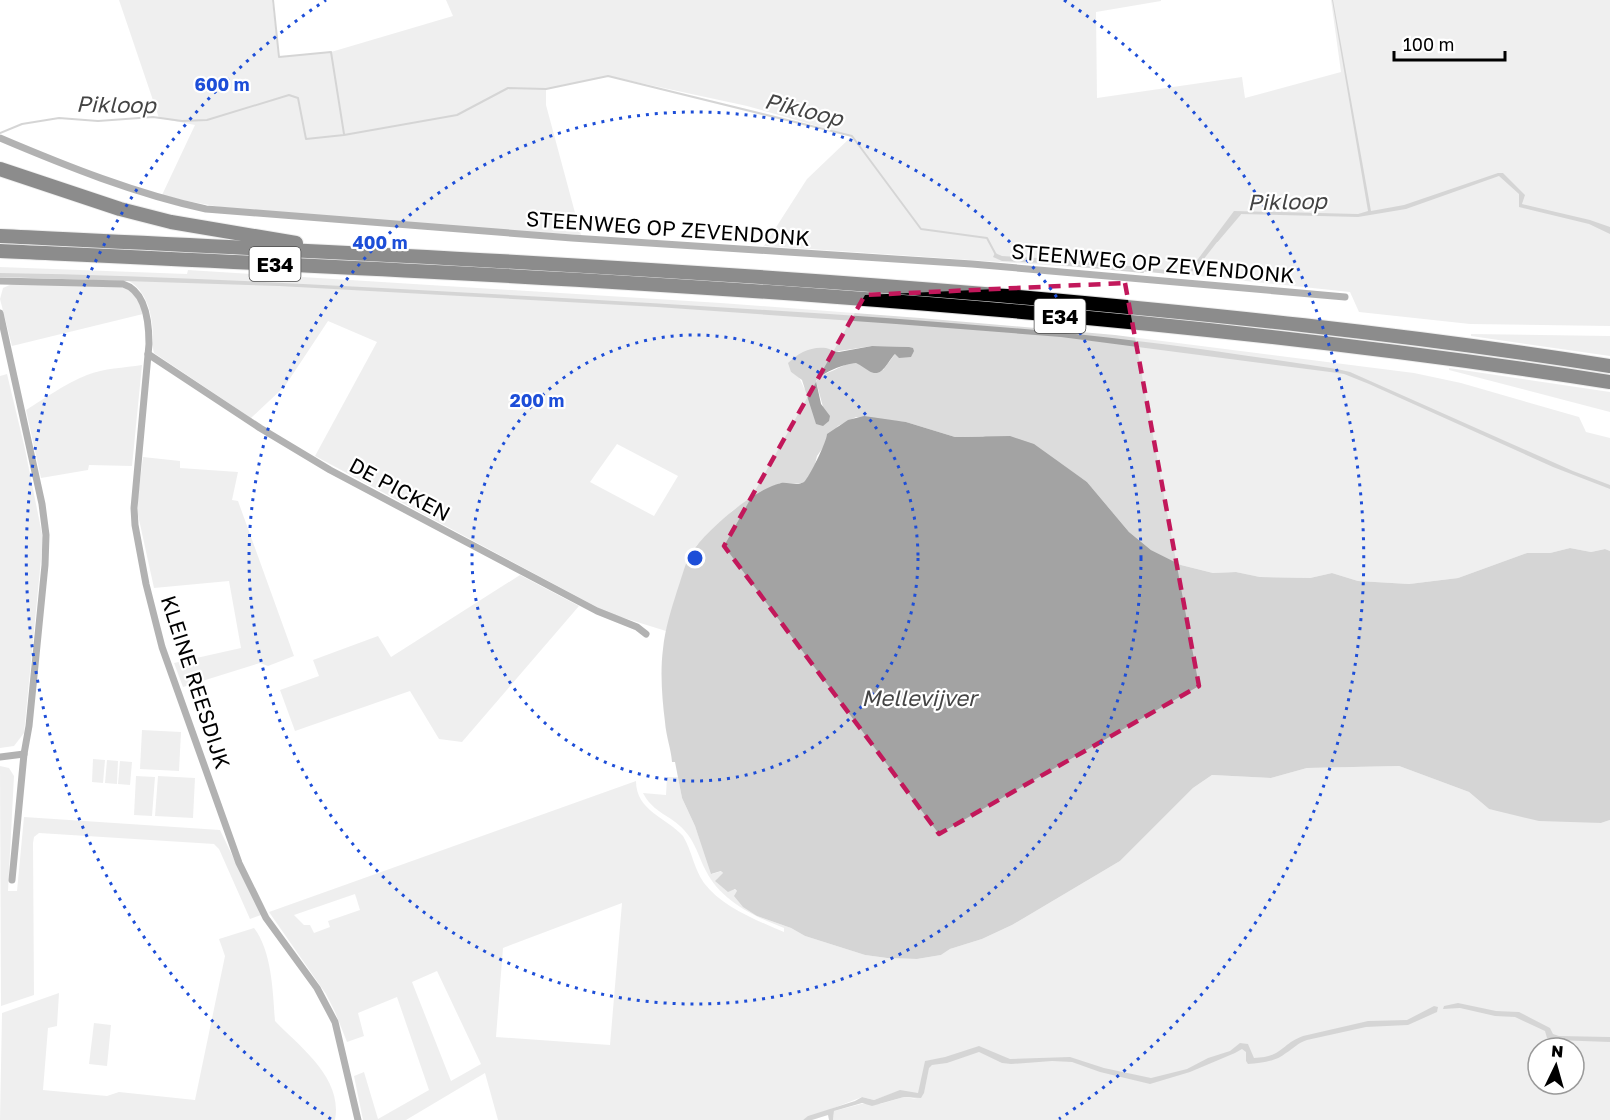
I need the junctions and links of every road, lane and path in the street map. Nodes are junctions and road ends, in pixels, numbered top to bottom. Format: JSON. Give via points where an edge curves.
{"nodes":[{"id":1,"x":0,"y":138,"type":"edge"},
{"id":2,"x":0,"y":169,"type":"edge"},
{"id":3,"x":0,"y":236,"type":"edge"},
{"id":4,"x":0,"y":251,"type":"edge"},
{"id":5,"x":311,"y":251,"type":"junction"},
{"id":6,"x":0,"y":281,"type":"edge"},
{"id":7,"x":1345,"y":297,"type":"dead end"},
{"id":8,"x":0,"y":313,"type":"edge"},
{"id":9,"x":148,"y":354,"type":"junction"},
{"id":10,"x":1610,"y":366,"type":"edge"},
{"id":11,"x":1610,"y":382,"type":"edge"},
{"id":12,"x":646,"y":634,"type":"dead end"},
{"id":13,"x":24,"y":754,"type":"junction"},
{"id":14,"x":0,"y":757,"type":"edge"},
{"id":15,"x":12,"y":880,"type":"dead end"},
{"id":16,"x":358,"y":1120,"type":"edge"}],
"edges":[{"from":1,"to":7,"type":"street","name":"STEENWEG OP ZEVENDONK","via":[[129,187],[206,209],[972,264]]},
{"from":2,"to":5,"type":"highway","via":[[131,212],[289,241]]},
{"from":3,"to":5,"type":"highway","number":"E34"},
{"from":4,"to":11,"type":"highway","number":"E34","via":[[665,285],[1123,321],[1428,356]]},
{"from":5,"to":10,"type":"highway","number":"E34","via":[[678,271],[1111,305],[1396,336]]},
{"from":6,"to":9,"type":"street","name":"KLEINE REESDIJK","via":[[128,285],[138,293],[147,317]]},
{"from":8,"to":13,"type":"street","via":[[46,535]]},
{"from":9,"to":12,"type":"street","name":"DE PICKEN","via":[[330,470]]},
{"from":9,"to":16,"type":"street","name":"KLEINE REESDIJK","via":[[134,508],[146,584],[162,647],[239,863],[266,918],[317,988],[334,1022]]},
{"from":13,"to":14,"type":"street"},
{"from":13,"to":15,"type":"street"}]}
